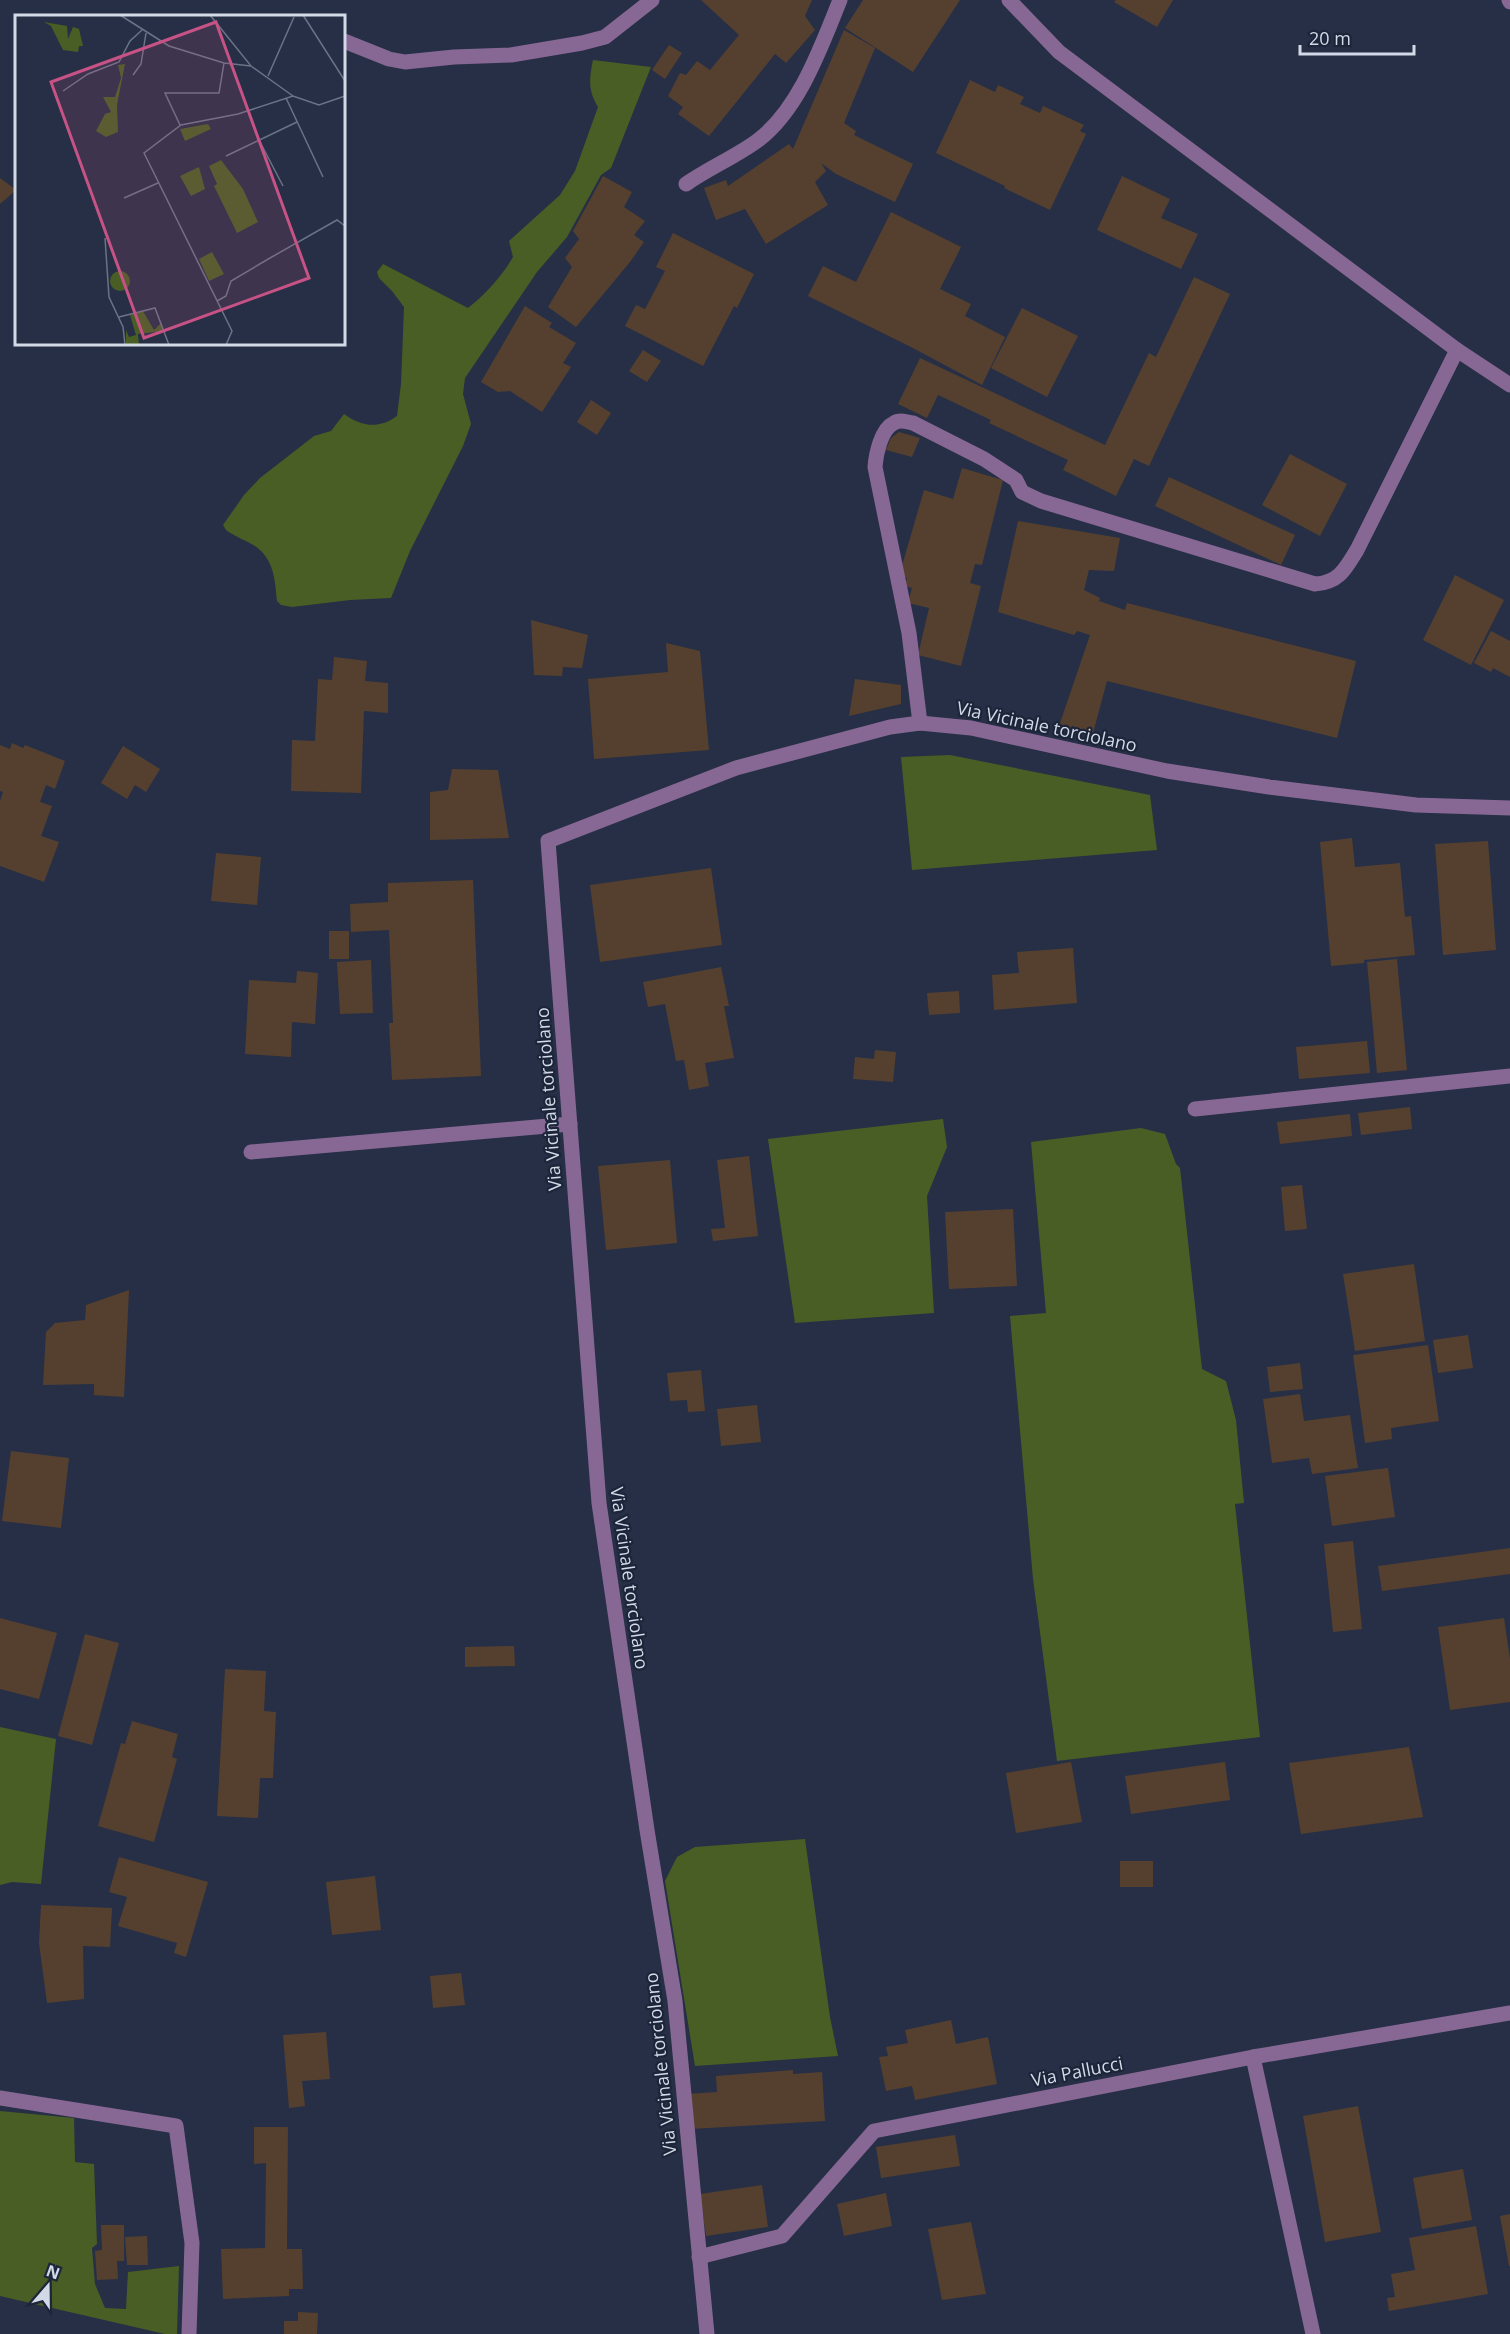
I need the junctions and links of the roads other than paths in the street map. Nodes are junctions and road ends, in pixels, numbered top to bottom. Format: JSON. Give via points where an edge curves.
{"nodes":[{"id":1,"x":652,"y":0,"type":"edge"},
{"id":2,"x":840,"y":0,"type":"edge"},
{"id":3,"x":1009,"y":0,"type":"edge"},
{"id":4,"x":345,"y":41,"type":"edge"},
{"id":5,"x":686,"y":184,"type":"dead end"},
{"id":6,"x":1457,"y":350,"type":"junction"},
{"id":7,"x":1510,"y":385,"type":"edge"},
{"id":8,"x":920,"y":723,"type":"junction"},
{"id":9,"x":1510,"y":808,"type":"edge"},
{"id":10,"x":1510,"y":1076,"type":"edge"},
{"id":11,"x":1195,"y":1109,"type":"dead end"},
{"id":12,"x":570,"y":1124,"type":"junction"},
{"id":13,"x":251,"y":1152,"type":"dead end"},
{"id":14,"x":1510,"y":2013,"type":"edge"},
{"id":15,"x":1253,"y":2057,"type":"junction"},
{"id":16,"x":0,"y":2098,"type":"edge"},
{"id":17,"x":699,"y":2257,"type":"junction"},
{"id":18,"x":189,"y":2334,"type":"edge"},
{"id":19,"x":707,"y":2334,"type":"edge"},
{"id":20,"x":1313,"y":2334,"type":"edge"}],
"edges":[{"from":1,"to":4,"type":"street","via":[[605,37],[511,55],[405,62]]},
{"from":2,"to":5,"type":"street","via":[[796,98],[785,113],[756,141]]},
{"from":3,"to":6,"type":"street","via":[[1059,52]]},
{"from":6,"to":7,"type":"street"},
{"from":6,"to":8,"type":"street","via":[[1357,550],[1345,571],[1326,583],[1316,584],[1041,501],[1022,492],[1016,480],[984,459],[913,423],[892,423],[885,431],[875,467],[909,633]]},
{"from":8,"to":9,"type":"street","name":"Via Vicinale torciolano","via":[[971,728],[1167,771],[1269,787],[1416,805]]},
{"from":8,"to":12,"type":"street","name":"Via Vicinale torciolano","via":[[890,727],[736,768],[548,841]]},
{"from":10,"to":11,"type":"street"},
{"from":12,"to":13,"type":"street"},
{"from":12,"to":17,"type":"street","name":"Via Vicinale torciolano","via":[[599,1503],[675,2001]]},
{"from":14,"to":15,"type":"street","name":"Via Pallucci"},
{"from":15,"to":17,"type":"street","name":"Via Pallucci","via":[[874,2131],[782,2236]]},
{"from":15,"to":20,"type":"street"},
{"from":16,"to":18,"type":"street","via":[[176,2126],[192,2243]]},
{"from":17,"to":19,"type":"street","name":"Via Vicinale torciolano"}]}
